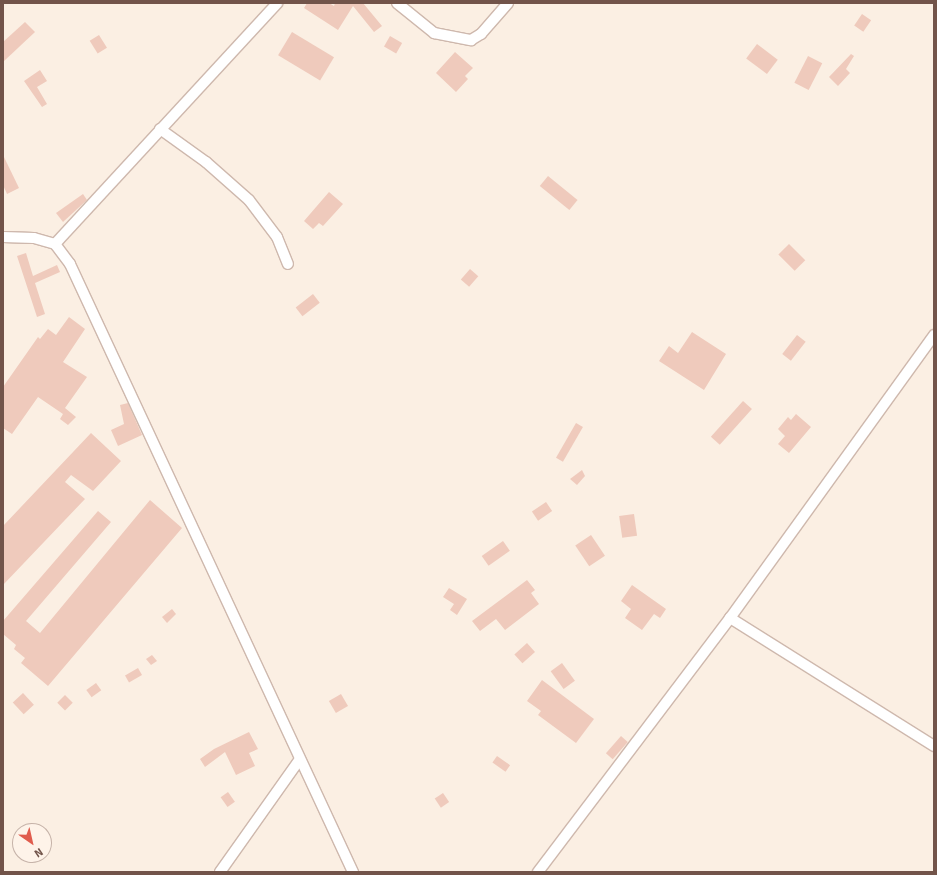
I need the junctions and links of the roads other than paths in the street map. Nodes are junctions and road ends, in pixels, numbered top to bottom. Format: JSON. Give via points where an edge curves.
{"nodes":[{"id":1,"x":277,"y":3,"type":"edge"},
{"id":2,"x":397,"y":3,"type":"edge"},
{"id":3,"x":508,"y":3,"type":"edge"},
{"id":4,"x":160,"y":129,"type":"junction"},
{"id":5,"x":3,"y":237,"type":"edge"},
{"id":6,"x":55,"y":244,"type":"junction"},
{"id":7,"x":288,"y":264,"type":"dead end"},
{"id":8,"x":934,"y":335,"type":"edge"},
{"id":9,"x":730,"y":618,"type":"junction"},
{"id":10,"x":934,"y":746,"type":"edge"},
{"id":11,"x":300,"y":759,"type":"junction"},
{"id":12,"x":220,"y":872,"type":"edge"},
{"id":13,"x":353,"y":872,"type":"edge"},
{"id":14,"x":538,"y":872,"type":"edge"}],
"edges":[{"from":1,"to":4,"type":"street"},
{"from":2,"to":3,"type":"street","via":[[434,33],[471,40],[481,34]]},
{"from":4,"to":6,"type":"street"},
{"from":4,"to":7,"type":"street","via":[[206,162],[249,200],[277,237]]},
{"from":5,"to":6,"type":"street","via":[[34,238]]},
{"from":6,"to":11,"type":"street","via":[[70,264]]},
{"from":8,"to":9,"type":"street"},
{"from":9,"to":10,"type":"street"},
{"from":9,"to":14,"type":"street"},
{"from":11,"to":12,"type":"street"},
{"from":11,"to":13,"type":"street"}]}
